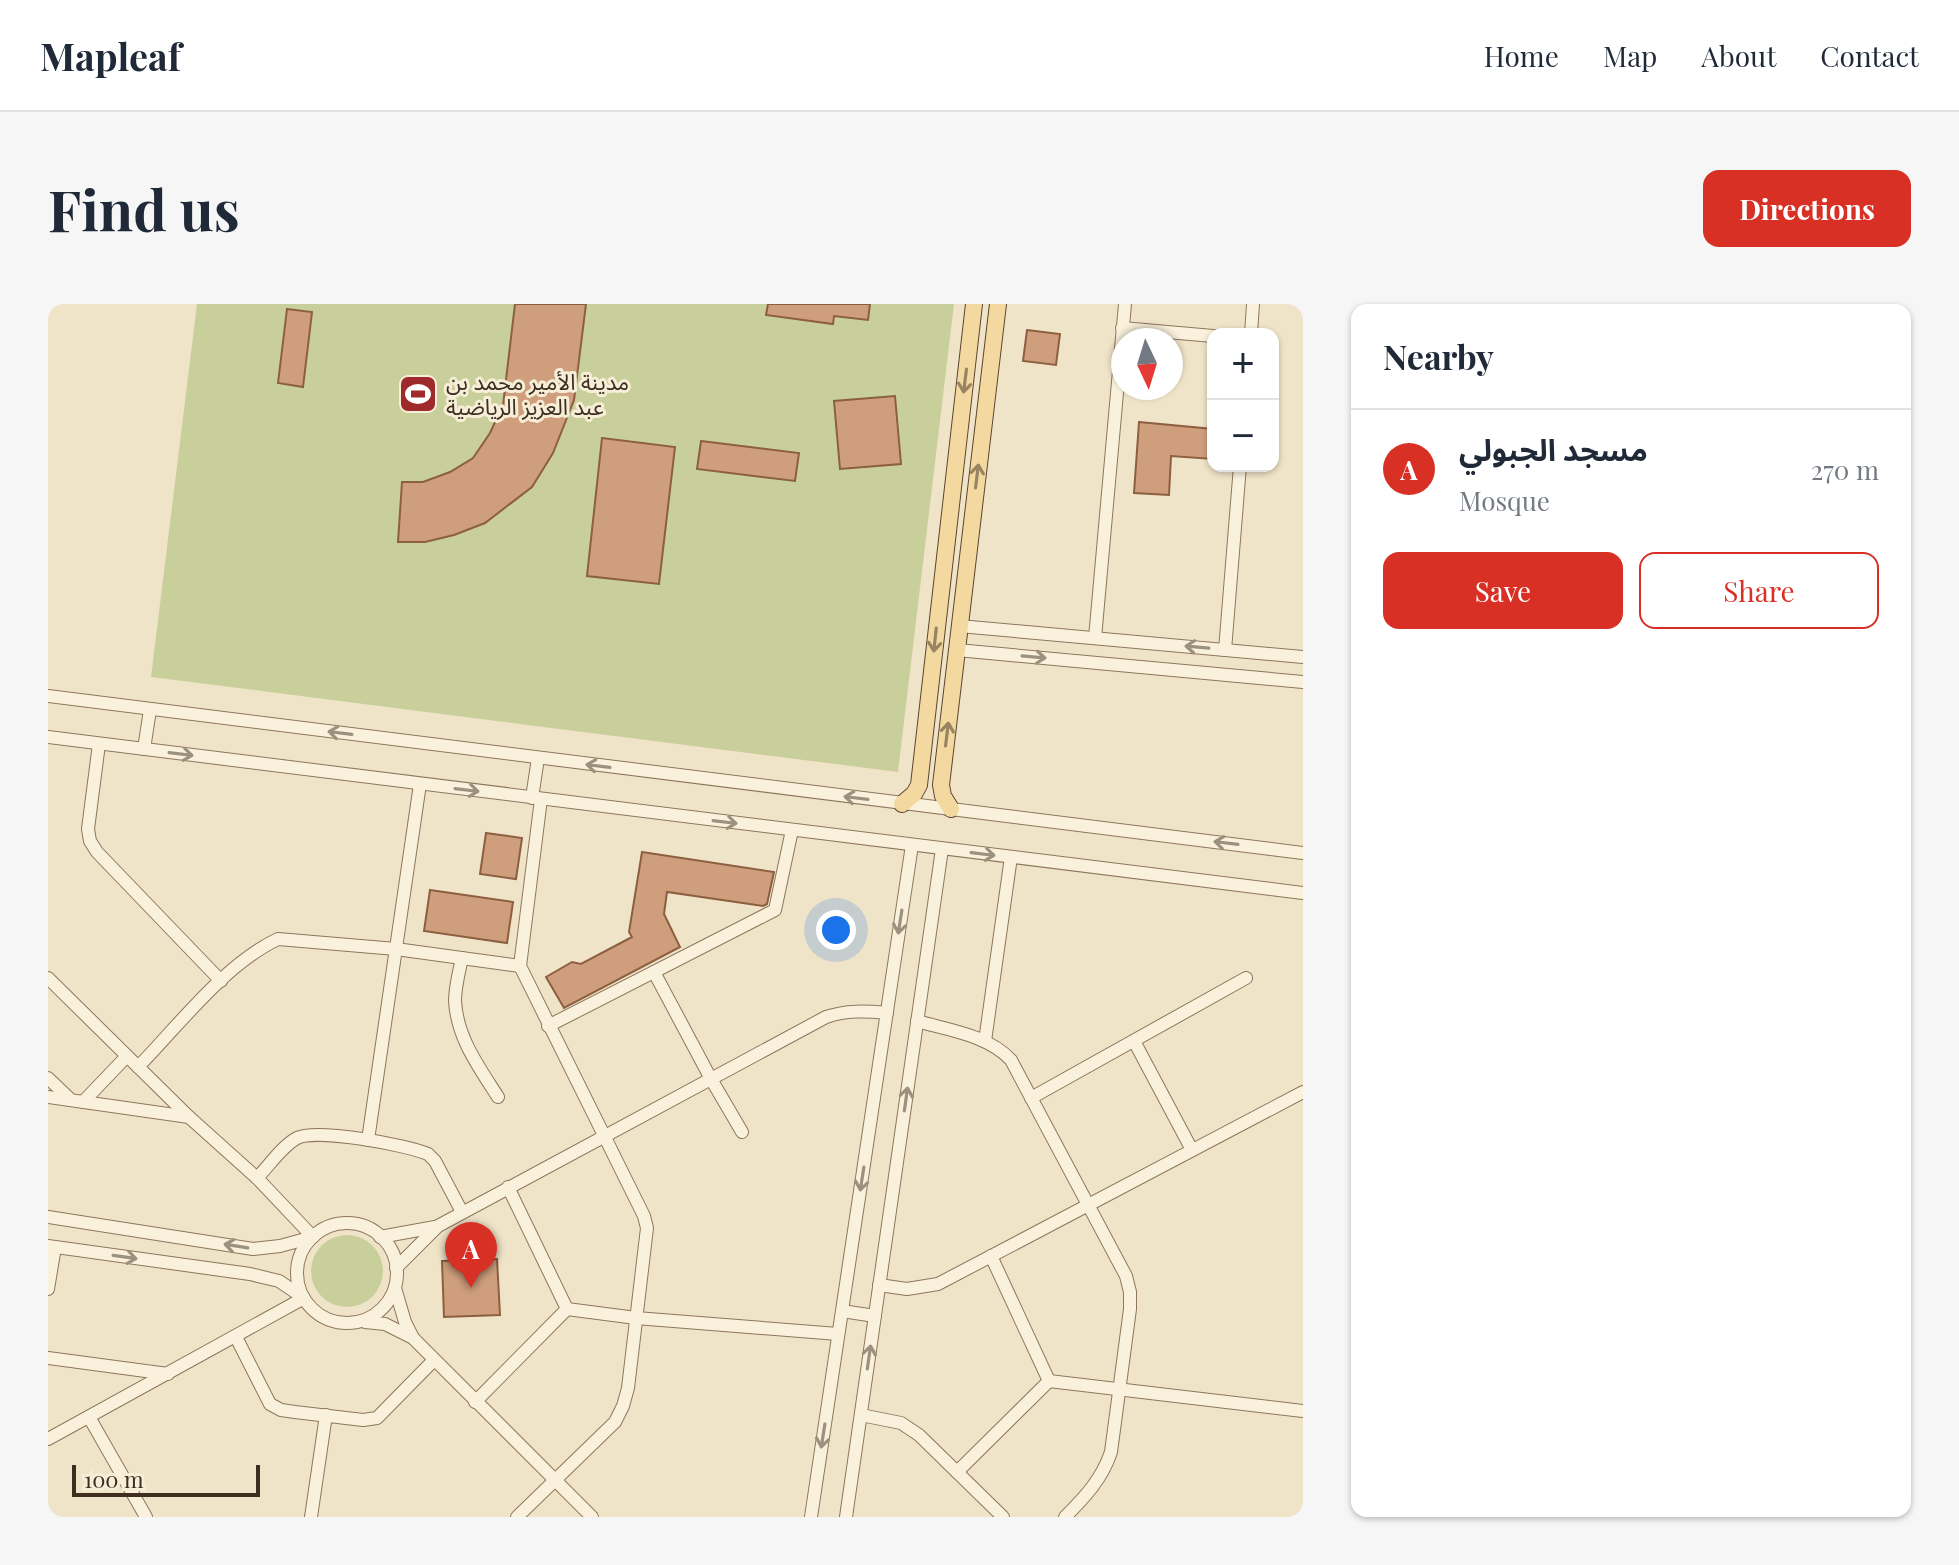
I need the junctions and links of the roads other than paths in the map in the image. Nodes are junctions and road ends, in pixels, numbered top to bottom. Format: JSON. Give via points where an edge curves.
{"nodes":[{"id":1,"x":974,"y":304,"type":"edge"},
{"id":2,"x":998,"y":304,"type":"edge"},
{"id":3,"x":1125,"y":304,"type":"edge"},
{"id":4,"x":1253,"y":304,"type":"edge"},
{"id":5,"x":1122,"y":328,"type":"edge"},
{"id":6,"x":1251,"y":328,"type":"edge"},
{"id":7,"x":1183,"y":333,"type":"edge"},
{"id":8,"x":1207,"y":335,"type":"edge"},
{"id":9,"x":1116,"y":400,"type":"edge"},
{"id":10,"x":1240,"y":472,"type":"edge"},
{"id":11,"x":959,"y":626,"type":"junction"},
{"id":12,"x":1095,"y":638,"type":"junction"},
{"id":13,"x":957,"y":650,"type":"junction"},
{"id":14,"x":1225,"y":650,"type":"junction"},
{"id":15,"x":1303,"y":657,"type":"edge"},
{"id":16,"x":1303,"y":682,"type":"edge"},
{"id":17,"x":48,"y":696,"type":"edge"},
{"id":18,"x":150,"y":710,"type":"junction"},
{"id":19,"x":48,"y":737,"type":"edge"},
{"id":20,"x":99,"y":744,"type":"junction"},
{"id":21,"x":144,"y":749,"type":"junction"},
{"id":22,"x":538,"y":758,"type":"junction"},
{"id":23,"x":420,"y":784,"type":"junction"},
{"id":24,"x":536,"y":798,"type":"junction"},
{"id":25,"x":902,"y":804,"type":"junction"},
{"id":26,"x":951,"y":809,"type":"junction"},
{"id":27,"x":792,"y":830,"type":"junction"},
{"id":28,"x":912,"y":845,"type":"junction"},
{"id":29,"x":942,"y":849,"type":"junction"},
{"id":30,"x":1303,"y":853,"type":"edge"},
{"id":31,"x":1011,"y":857,"type":"junction"},
{"id":32,"x":1303,"y":893,"type":"edge"},
{"id":33,"x":396,"y":949,"type":"junction"},
{"id":34,"x":462,"y":958,"type":"junction"},
{"id":35,"x":520,"y":966,"type":"junction"},
{"id":36,"x":654,"y":972,"type":"junction"},
{"id":37,"x":48,"y":978,"type":"edge"},
{"id":38,"x":1246,"y":978,"type":"dead end"},
{"id":39,"x":221,"y":981,"type":"junction"},
{"id":40,"x":887,"y":1013,"type":"junction"},
{"id":41,"x":917,"y":1021,"type":"junction"},
{"id":42,"x":548,"y":1026,"type":"junction"},
{"id":43,"x":985,"y":1041,"type":"junction"},
{"id":44,"x":1134,"y":1041,"type":"junction"},
{"id":45,"x":127,"y":1056,"type":"junction"},
{"id":46,"x":138,"y":1067,"type":"junction"},
{"id":47,"x":48,"y":1078,"type":"edge"},
{"id":48,"x":711,"y":1079,"type":"junction"},
{"id":49,"x":1303,"y":1092,"type":"edge"},
{"id":50,"x":48,"y":1097,"type":"edge"},
{"id":51,"x":498,"y":1097,"type":"dead end"},
{"id":52,"x":1031,"y":1098,"type":"junction"},
{"id":53,"x":77,"y":1101,"type":"junction"},
{"id":54,"x":189,"y":1117,"type":"junction"},
{"id":55,"x":742,"y":1132,"type":"dead end"},
{"id":56,"x":604,"y":1136,"type":"junction"},
{"id":57,"x":368,"y":1140,"type":"junction"},
{"id":58,"x":1192,"y":1150,"type":"junction"},
{"id":59,"x":257,"y":1178,"type":"junction"},
{"id":60,"x":508,"y":1187,"type":"junction"},
{"id":61,"x":1088,"y":1205,"type":"junction"},
{"id":62,"x":462,"y":1212,"type":"junction"},
{"id":63,"x":48,"y":1217,"type":"edge"},
{"id":64,"x":438,"y":1226,"type":"junction"},
{"id":65,"x":313,"y":1237,"type":"junction"},
{"id":66,"x":380,"y":1237,"type":"junction"},
{"id":67,"x":52,"y":1246,"type":"edge"},
{"id":68,"x":991,"y":1256,"type":"junction"},
{"id":69,"x":396,"y":1268,"type":"junction"},
{"id":70,"x":879,"y":1285,"type":"junction"},
{"id":71,"x":395,"y":1288,"type":"junction"},
{"id":72,"x":48,"y":1289,"type":"edge"},
{"id":73,"x":304,"y":1298,"type":"junction"},
{"id":74,"x":567,"y":1309,"type":"junction"},
{"id":75,"x":842,"y":1311,"type":"junction"},
{"id":76,"x":875,"y":1316,"type":"junction"},
{"id":77,"x":636,"y":1318,"type":"junction"},
{"id":78,"x":361,"y":1321,"type":"junction"},
{"id":79,"x":838,"y":1334,"type":"junction"},
{"id":80,"x":236,"y":1337,"type":"junction"},
{"id":81,"x":413,"y":1338,"type":"junction"},
{"id":82,"x":48,"y":1358,"type":"edge"},
{"id":83,"x":434,"y":1360,"type":"junction"},
{"id":84,"x":168,"y":1374,"type":"junction"},
{"id":85,"x":1049,"y":1381,"type":"junction"},
{"id":86,"x":1120,"y":1389,"type":"junction"},
{"id":87,"x":475,"y":1402,"type":"junction"},
{"id":88,"x":1303,"y":1411,"type":"edge"},
{"id":89,"x":326,"y":1415,"type":"junction"},
{"id":90,"x":861,"y":1415,"type":"junction"},
{"id":91,"x":89,"y":1417,"type":"junction"},
{"id":92,"x":48,"y":1439,"type":"edge"},
{"id":93,"x":957,"y":1472,"type":"junction"},
{"id":94,"x":555,"y":1479,"type":"junction"},
{"id":95,"x":146,"y":1517,"type":"edge"},
{"id":96,"x":311,"y":1517,"type":"edge"},
{"id":97,"x":517,"y":1517,"type":"edge"},
{"id":98,"x":592,"y":1517,"type":"edge"},
{"id":99,"x":811,"y":1517,"type":"edge"},
{"id":100,"x":846,"y":1517,"type":"edge"},
{"id":101,"x":1003,"y":1517,"type":"edge"},
{"id":102,"x":1065,"y":1517,"type":"edge"}],
"edges":[{"from":1,"to":25,"type":"main road","one_way":true,"via":[[919,785]]},
{"from":11,"to":2,"type":"main road","one_way":true},
{"from":3,"to":5,"type":"street"},
{"from":4,"to":6,"type":"street"},
{"from":7,"to":8,"type":"street"},
{"from":9,"to":12,"type":"street"},
{"from":10,"to":14,"type":"street"},
{"from":11,"to":12,"type":"street"},
{"from":11,"to":13,"type":"main road"},
{"from":14,"to":12,"type":"street","one_way":true},
{"from":13,"to":16,"type":"street","one_way":true},
{"from":26,"to":13,"type":"main road","one_way":true,"via":[[941,785]]},
{"from":14,"to":15,"type":"street"},
{"from":17,"to":18,"type":"street"},
{"from":18,"to":21,"type":"street"},
{"from":22,"to":18,"type":"street","one_way":true},
{"from":19,"to":20,"type":"street"},
{"from":20,"to":21,"type":"street"},
{"from":20,"to":39,"type":"street","via":[[90,841]]},
{"from":21,"to":23,"type":"street","one_way":true},
{"from":22,"to":24,"type":"street"},
{"from":25,"to":22,"type":"street","one_way":true},
{"from":23,"to":24,"type":"street","one_way":true},
{"from":23,"to":33,"type":"street"},
{"from":24,"to":27,"type":"street","one_way":true},
{"from":24,"to":35,"type":"street"},
{"from":25,"to":26,"type":"street"},
{"from":30,"to":26,"type":"street","one_way":true},
{"from":27,"to":28,"type":"street"},
{"from":27,"to":36,"type":"street","via":[[775,910]]},
{"from":28,"to":29,"type":"street"},
{"from":28,"to":40,"type":"street","one_way":true},
{"from":29,"to":31,"type":"street","one_way":true},
{"from":29,"to":41,"type":"street"},
{"from":31,"to":32,"type":"street"},
{"from":31,"to":43,"type":"street"},
{"from":33,"to":34,"type":"street"},
{"from":33,"to":39,"type":"street","via":[[278,939]]},
{"from":33,"to":57,"type":"street"},
{"from":34,"to":35,"type":"street"},
{"from":34,"to":51,"type":"street","via":[[456,991],[463,1038]]},
{"from":35,"to":42,"type":"street"},
{"from":36,"to":42,"type":"street"},
{"from":36,"to":48,"type":"street"},
{"from":37,"to":45,"type":"street"},
{"from":38,"to":44,"type":"street"},
{"from":39,"to":46,"type":"street"},
{"from":40,"to":48,"type":"street","via":[[856,1011],[826,1017]]},
{"from":40,"to":75,"type":"street","one_way":true},
{"from":41,"to":43,"type":"street"},
{"from":70,"to":41,"type":"street","one_way":true},
{"from":42,"to":56,"type":"street"},
{"from":43,"to":52,"type":"street","via":[[1011,1060]]},
{"from":44,"to":52,"type":"street"},
{"from":44,"to":58,"type":"street"},
{"from":45,"to":46,"type":"street"},
{"from":45,"to":53,"type":"street"},
{"from":46,"to":54,"type":"street"},
{"from":47,"to":53,"type":"street"},
{"from":48,"to":55,"type":"street"},
{"from":48,"to":56,"type":"street"},
{"from":49,"to":58,"type":"street"},
{"from":50,"to":53,"type":"street"},
{"from":52,"to":61,"type":"street"},
{"from":53,"to":54,"type":"street"},
{"from":54,"to":59,"type":"street"},
{"from":56,"to":60,"type":"street"},
{"from":56,"to":77,"type":"street","via":[[647,1228]]},
{"from":57,"to":59,"type":"street","via":[[300,1136]]},
{"from":57,"to":62,"type":"street","via":[[428,1154]]},
{"from":58,"to":61,"type":"street"},
{"from":59,"to":65,"type":"street"},
{"from":60,"to":62,"type":"street"},
{"from":60,"to":74,"type":"street"},
{"from":61,"to":68,"type":"street"},
{"from":61,"to":86,"type":"street","via":[[1130,1292]]},
{"from":62,"to":64,"type":"street"},
{"from":65,"to":63,"type":"street","one_way":true,"via":[[253,1249]]},
{"from":64,"to":66,"type":"street"},
{"from":64,"to":69,"type":"street"},
{"from":65,"to":66,"type":"street","via":[[342,1224],[359,1225]]},
{"from":65,"to":73,"type":"street","via":[[297,1266]]},
{"from":66,"to":69,"type":"street"},
{"from":67,"to":72,"type":"street"},
{"from":67,"to":73,"type":"street","one_way":true,"via":[[250,1274],[279,1281]]},
{"from":68,"to":70,"type":"street","via":[[924,1288]]},
{"from":68,"to":85,"type":"street"},
{"from":69,"to":71,"type":"street"},
{"from":70,"to":76,"type":"street"},
{"from":71,"to":78,"type":"street","via":[[376,1315]]},
{"from":71,"to":81,"type":"street"},
{"from":73,"to":78,"type":"street","via":[[328,1320]]},
{"from":73,"to":80,"type":"street"},
{"from":74,"to":77,"type":"street"},
{"from":74,"to":87,"type":"street"},
{"from":75,"to":76,"type":"street"},
{"from":75,"to":79,"type":"street"},
{"from":90,"to":76,"type":"street","one_way":true},
{"from":77,"to":79,"type":"street"},
{"from":77,"to":94,"type":"street","via":[[623,1406],[615,1422]]},
{"from":78,"to":81,"type":"street","via":[[385,1324]]},
{"from":79,"to":99,"type":"street","one_way":true},
{"from":80,"to":84,"type":"street"},
{"from":80,"to":89,"type":"street","via":[[270,1404]]},
{"from":81,"to":83,"type":"street"},
{"from":82,"to":84,"type":"street"},
{"from":83,"to":87,"type":"street"},
{"from":83,"to":89,"type":"street","via":[[377,1418]]},
{"from":84,"to":91,"type":"street"},
{"from":85,"to":86,"type":"street"},
{"from":85,"to":93,"type":"street"},
{"from":86,"to":88,"type":"street"},
{"from":86,"to":102,"type":"street","via":[[1106,1470]]},
{"from":87,"to":94,"type":"street"},
{"from":89,"to":96,"type":"street"},
{"from":90,"to":93,"type":"street","via":[[901,1423]]},
{"from":90,"to":100,"type":"street"},
{"from":91,"to":92,"type":"street"},
{"from":91,"to":95,"type":"street"},
{"from":93,"to":101,"type":"street"},
{"from":94,"to":97,"type":"street"},
{"from":94,"to":98,"type":"street"}]}
